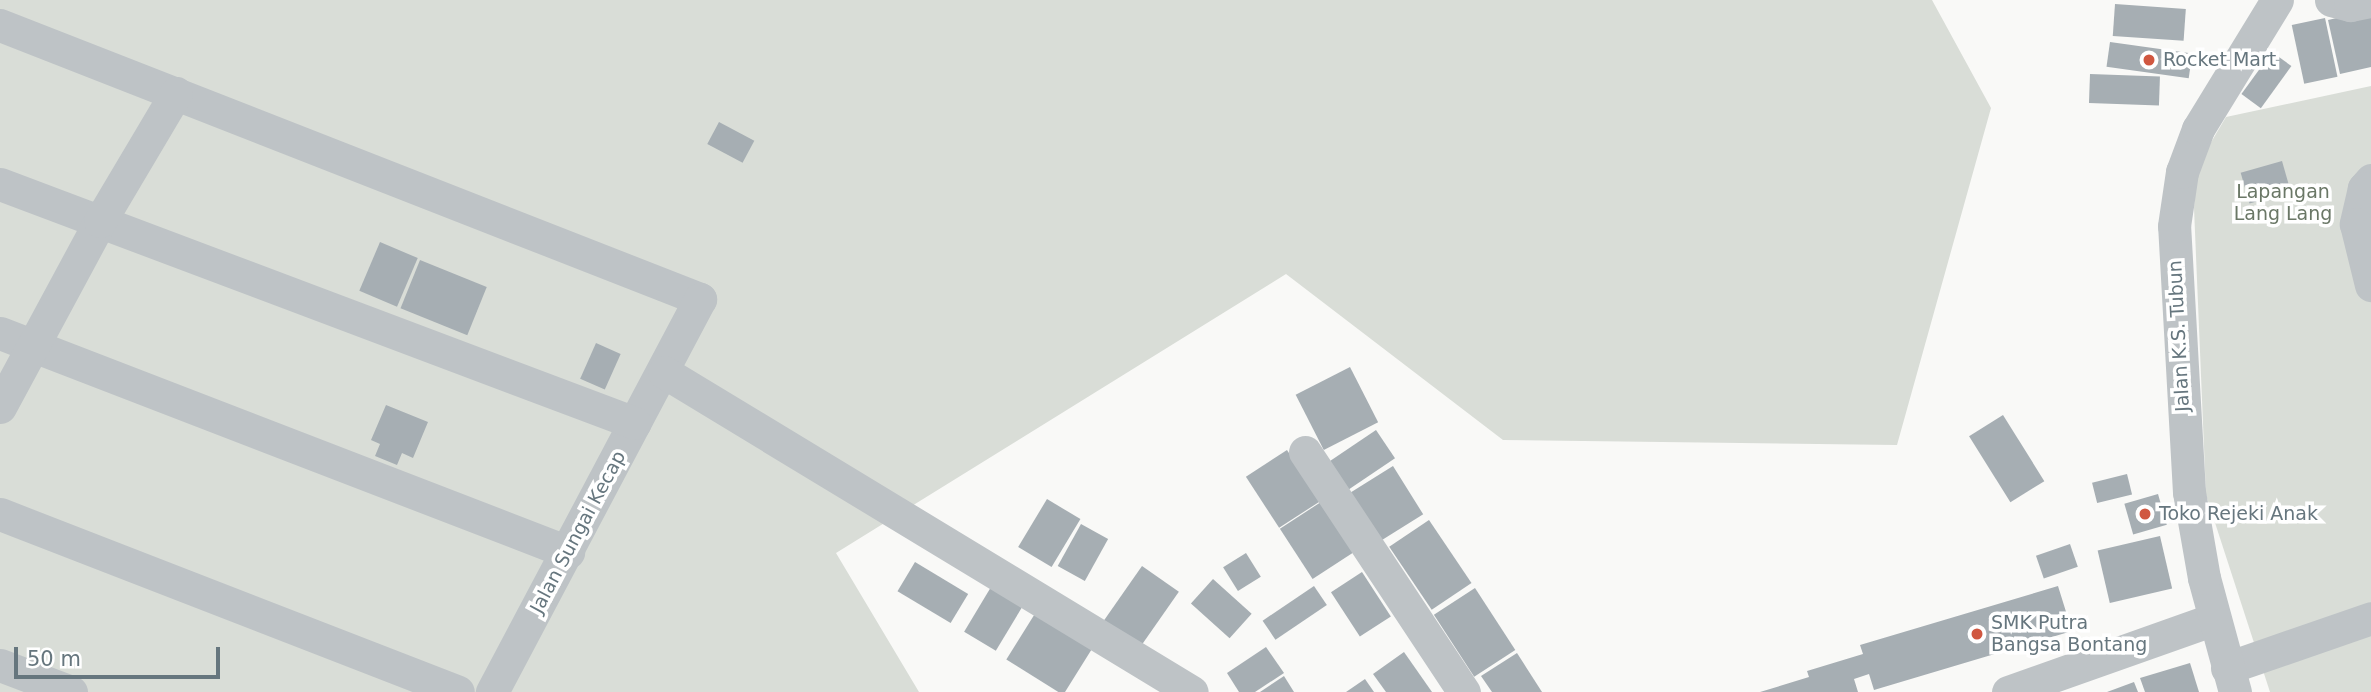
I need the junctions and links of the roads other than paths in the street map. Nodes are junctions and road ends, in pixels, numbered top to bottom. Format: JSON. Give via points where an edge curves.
{"nodes":[{"id":1,"x":2277,"y":0,"type":"edge"},
{"id":2,"x":2331,"y":0,"type":"edge"},
{"id":3,"x":2371,"y":1,"type":"edge"},
{"id":4,"x":0,"y":25,"type":"edge"},
{"id":5,"x":176,"y":93,"type":"junction"},
{"id":6,"x":2371,"y":180,"type":"edge"},
{"id":7,"x":0,"y":184,"type":"edge"},
{"id":8,"x":100,"y":221,"type":"junction"},
{"id":9,"x":2371,"y":285,"type":"edge"},
{"id":10,"x":0,"y":333,"type":"edge"},
{"id":11,"x":33,"y":346,"type":"junction"},
{"id":12,"x":664,"y":372,"type":"junction"},
{"id":13,"x":0,"y":407,"type":"edge"},
{"id":14,"x":635,"y":423,"type":"junction"},
{"id":15,"x":1305,"y":452,"type":"dead end"},
{"id":16,"x":0,"y":514,"type":"edge"},
{"id":17,"x":568,"y":552,"type":"junction"},
{"id":18,"x":2371,"y":618,"type":"edge"},
{"id":19,"x":2214,"y":620,"type":"junction"},
{"id":20,"x":0,"y":665,"type":"edge"},
{"id":21,"x":2231,"y":680,"type":"edge"},
{"id":22,"x":71,"y":692,"type":"edge"},
{"id":23,"x":458,"y":692,"type":"edge"},
{"id":24,"x":492,"y":692,"type":"edge"},
{"id":25,"x":1192,"y":692,"type":"edge"},
{"id":26,"x":1464,"y":692,"type":"edge"},
{"id":27,"x":2008,"y":692,"type":"edge"}],
"edges":[{"from":1,"to":19,"type":"street","name":"Jalan K.S. Tubun","via":[[2198,129],[2182,172],[2174,226],[2189,492]]},
{"from":2,"to":3,"type":"street","via":[[2350,5]]},
{"from":4,"to":5,"type":"street"},
{"from":5,"to":8,"type":"street"},
{"from":5,"to":12,"type":"street","name":"Jalan Sungai Kecap","via":[[700,299]]},
{"from":6,"to":9,"type":"street","via":[[2364,188],[2356,223]]},
{"from":7,"to":8,"type":"street"},
{"from":8,"to":11,"type":"street"},
{"from":8,"to":14,"type":"street"},
{"from":10,"to":11,"type":"street"},
{"from":11,"to":13,"type":"street"},
{"from":11,"to":17,"type":"street"},
{"from":12,"to":14,"type":"street","name":"Jalan Sungai Kecap"},
{"from":12,"to":25,"type":"street"},
{"from":14,"to":17,"type":"street","name":"Jalan Sungai Kecap"},
{"from":15,"to":26,"type":"street"},
{"from":16,"to":23,"type":"street"},
{"from":17,"to":24,"type":"street","name":"Jalan Sungai Kecap"},
{"from":18,"to":21,"type":"street"},
{"from":19,"to":21,"type":"street","name":"Jalan K.S. Tubun"},
{"from":19,"to":27,"type":"street"},
{"from":20,"to":22,"type":"street"}]}
